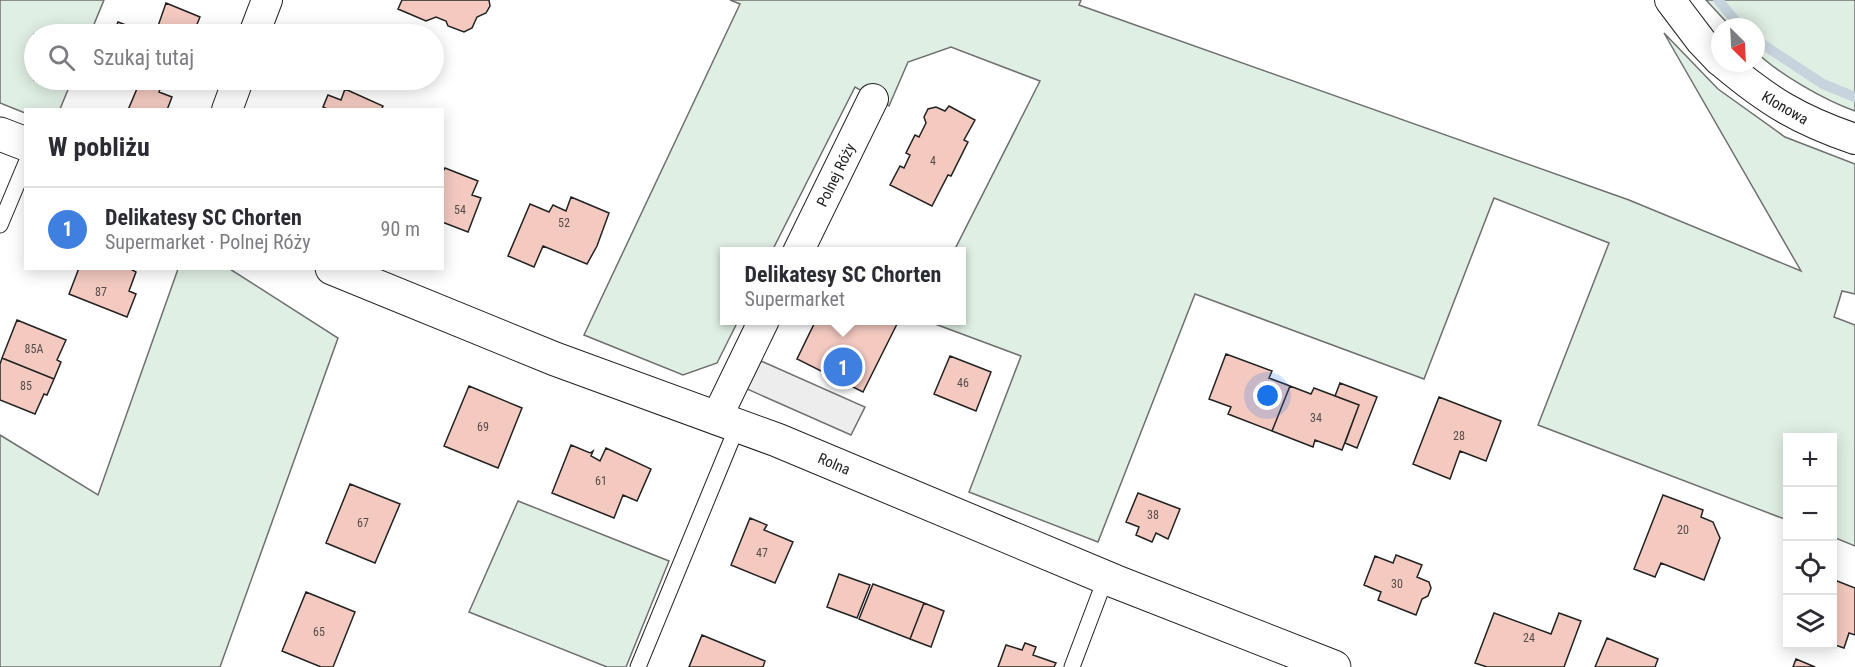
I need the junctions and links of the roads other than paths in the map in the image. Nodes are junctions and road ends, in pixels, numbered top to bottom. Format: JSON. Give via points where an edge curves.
{"nodes":[{"id":1,"x":267,"y":0,"type":"edge"},
{"id":2,"x":1670,"y":0,"type":"edge"},
{"id":3,"x":258,"y":24,"type":"edge"},
{"id":4,"x":1711,"y":52,"type":"edge"},
{"id":5,"x":1733,"y":72,"type":"edge"},
{"id":6,"x":234,"y":90,"type":"edge"},
{"id":7,"x":873,"y":99,"type":"dead end"},
{"id":8,"x":228,"y":108,"type":"edge"},
{"id":9,"x":0,"y":134,"type":"edge"},
{"id":10,"x":1855,"y":139,"type":"edge"},
{"id":11,"x":24,"y":143,"type":"edge"},
{"id":12,"x":24,"y":168,"type":"edge"},
{"id":13,"x":0,"y":225,"type":"edge"},
{"id":14,"x":800,"y":247,"type":"edge"},
{"id":15,"x":337,"y":270,"type":"edge"},
{"id":16,"x":763,"y":325,"type":"edge"},
{"id":17,"x":727,"y":423,"type":"junction"},
{"id":18,"x":1106,"y":577,"type":"junction"},
{"id":19,"x":638,"y":667,"type":"edge"},
{"id":20,"x":1072,"y":667,"type":"edge"},
{"id":21,"x":1334,"y":667,"type":"edge"}],
"edges":[{"from":1,"to":3,"type":"street"},
{"from":2,"to":4,"type":"street","name":"Klonowa"},
{"from":5,"to":10,"type":"street","name":"Klonowa","via":[[1796,116]]},
{"from":6,"to":8,"type":"street"},
{"from":7,"to":14,"type":"street","name":"Polnej Róży"},
{"from":9,"to":11,"type":"street"},
{"from":12,"to":13,"type":"lane"},
{"from":15,"to":17,"type":"street","name":"Rolna","via":[[545,355]]},
{"from":16,"to":17,"type":"street"},
{"from":17,"to":18,"type":"street","name":"Rolna","via":[[777,440]]},
{"from":17,"to":19,"type":"lane"},
{"from":18,"to":20,"type":"lane"},
{"from":18,"to":21,"type":"street","name":"Rolna"}]}
